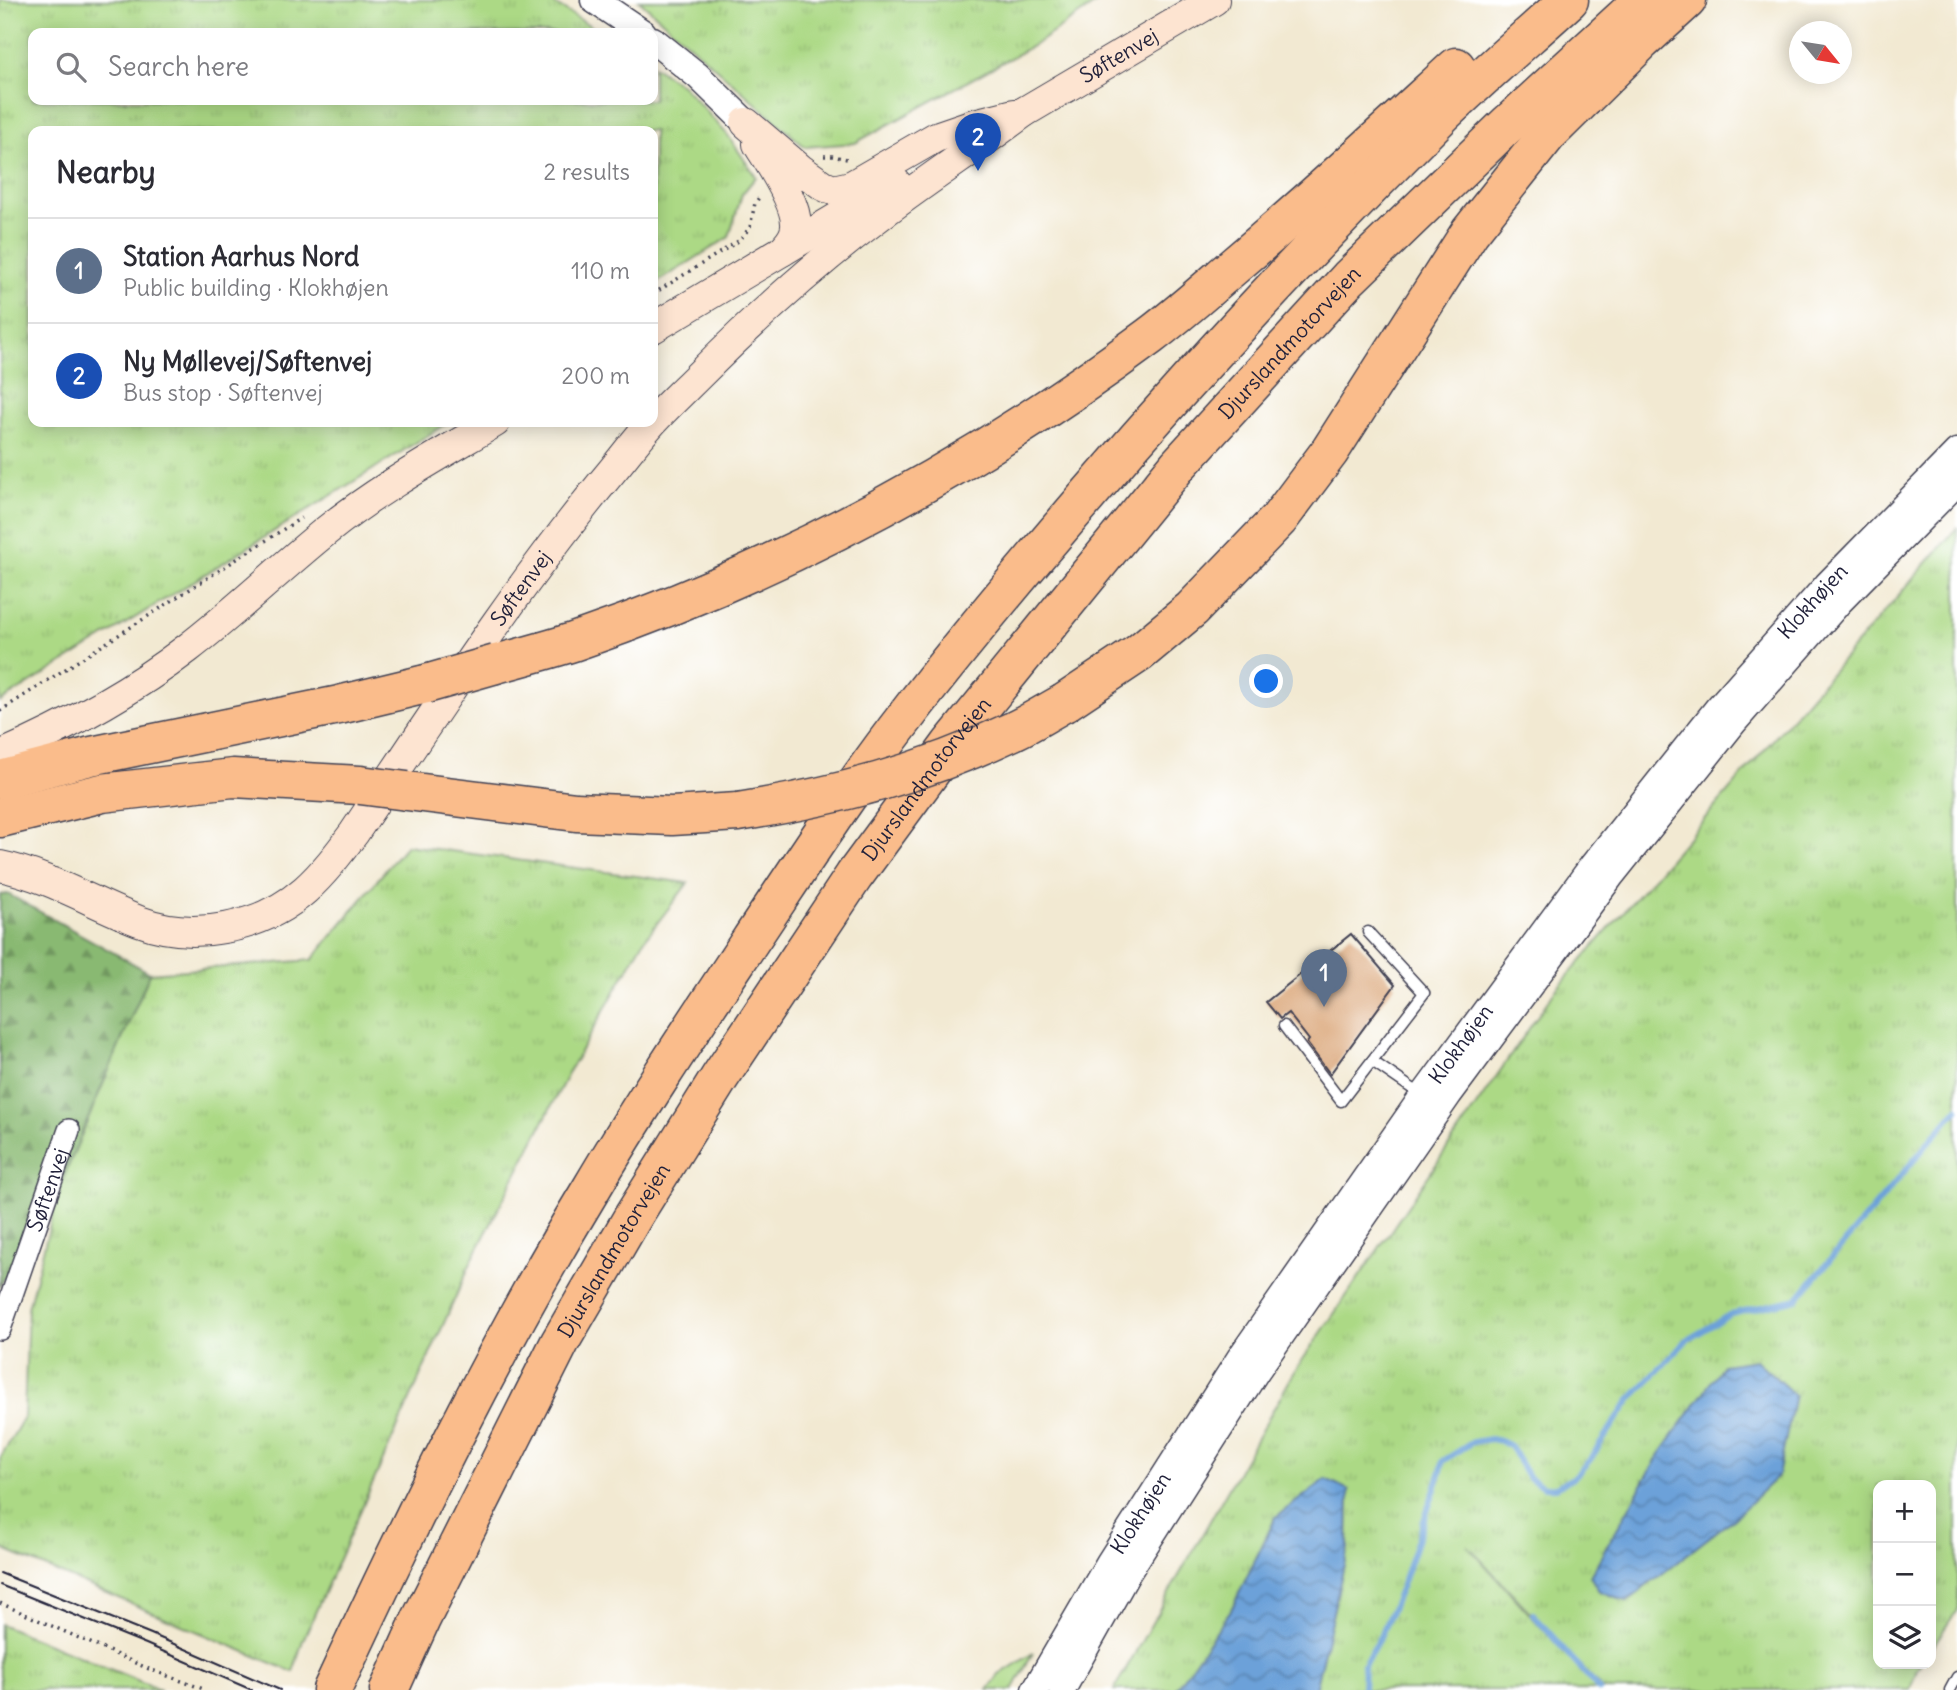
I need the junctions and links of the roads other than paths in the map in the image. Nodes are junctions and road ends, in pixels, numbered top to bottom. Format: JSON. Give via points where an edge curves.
{"nodes":[{"id":1,"x":594,"y":0,"type":"edge"},
{"id":2,"x":1214,"y":0,"type":"edge"},
{"id":3,"x":1531,"y":0,"type":"edge"},
{"id":4,"x":1569,"y":0,"type":"edge"},
{"id":5,"x":1643,"y":0,"type":"edge"},
{"id":6,"x":1687,"y":0,"type":"edge"},
{"id":7,"x":636,"y":28,"type":"edge"},
{"id":8,"x":658,"y":44,"type":"edge"},
{"id":9,"x":1024,"y":112,"type":"junction"},
{"id":10,"x":746,"y":123,"type":"junction"},
{"id":11,"x":782,"y":251,"type":"junction"},
{"id":12,"x":658,"y":325,"type":"edge"},
{"id":13,"x":658,"y":416,"type":"edge"},
{"id":14,"x":486,"y":427,"type":"edge"},
{"id":15,"x":648,"y":427,"type":"edge"},
{"id":16,"x":1957,"y":452,"type":"edge"},
{"id":17,"x":1957,"y":482,"type":"edge"},
{"id":18,"x":0,"y":756,"type":"edge"},
{"id":19,"x":0,"y":780,"type":"edge"},
{"id":20,"x":0,"y":818,"type":"edge"},
{"id":21,"x":0,"y":866,"type":"edge"},
{"id":22,"x":1368,"y":932,"type":"dead end"},
{"id":23,"x":1284,"y":1026,"type":"dead end"},
{"id":24,"x":1372,"y":1061,"type":"junction"},
{"id":25,"x":1423,"y":1096,"type":"junction"},
{"id":26,"x":69,"y":1130,"type":"dead end"},
{"id":27,"x":0,"y":1329,"type":"edge"},
{"id":28,"x":1957,"y":1677,"type":"edge"},
{"id":29,"x":332,"y":1690,"type":"edge"},
{"id":30,"x":388,"y":1690,"type":"edge"},
{"id":31,"x":1035,"y":1690,"type":"edge"},
{"id":32,"x":1062,"y":1690,"type":"edge"},
{"id":33,"x":1950,"y":1690,"type":"edge"}],
"edges":[{"from":1,"to":7,"type":"street"},
{"from":2,"to":9,"type":"main road","name":"Søftenvej"},
{"from":3,"to":19,"type":"highway","bridge":true,"via":[[1268,238],[1151,335],[991,445],[803,548],[582,639],[496,664],[339,705],[91,756]]},
{"from":4,"to":29,"type":"highway","via":[[1447,111],[1297,262],[1149,423],[905,717],[797,871],[589,1192],[444,1458]]},
{"from":5,"to":30,"type":"highway","name":"Djurslandmotorvejen","via":[[1349,278],[1179,464],[951,744],[854,876],[634,1215],[560,1342]]},
{"from":6,"to":20,"type":"highway","bridge":true,"via":[[1547,135],[1470,232],[1330,451],[1279,519],[1192,609],[1139,653],[1015,731],[933,765],[851,791],[738,812],[672,816],[576,812],[360,785],[233,778],[102,793]]},
{"from":8,"to":10,"type":"street"},
{"from":9,"to":10,"type":"main road","via":[[936,137],[851,186],[833,190]]},
{"from":9,"to":11,"type":"main road","name":"Søftenvej","via":[[977,134]]},
{"from":9,"to":13,"type":"main road","name":"Søftenvej","via":[[824,260],[752,322]]},
{"from":10,"to":11,"type":"main road","via":[[794,210],[795,232]]},
{"from":11,"to":12,"type":"main road","name":"Søftenvej"},
{"from":14,"to":18,"type":"main road","via":[[364,503],[187,649],[133,687]]},
{"from":15,"to":21,"type":"main road","name":"Søftenvej","via":[[513,599],[328,867],[284,906],[244,924],[175,930],[143,923],[48,880]]},
{"from":16,"to":25,"type":"street","name":"Klokhøjen","via":[[1827,585],[1718,708],[1592,865]]},
{"from":17,"to":32,"type":"street","name":"Klokhøjen","via":[[1840,601],[1734,722],[1594,898],[1449,1094],[1257,1370],[1128,1572]]},
{"from":22,"to":24,"type":"lane","via":[[1424,993]]},
{"from":23,"to":24,"type":"lane","via":[[1341,1101]]},
{"from":24,"to":25,"type":"lane"},
{"from":25,"to":31,"type":"street","name":"Klokhøjen","via":[[1240,1358],[1109,1563]]},
{"from":26,"to":27,"type":"street","name":"Søftenvej"},
{"from":28,"to":33,"type":"lane"}]}
